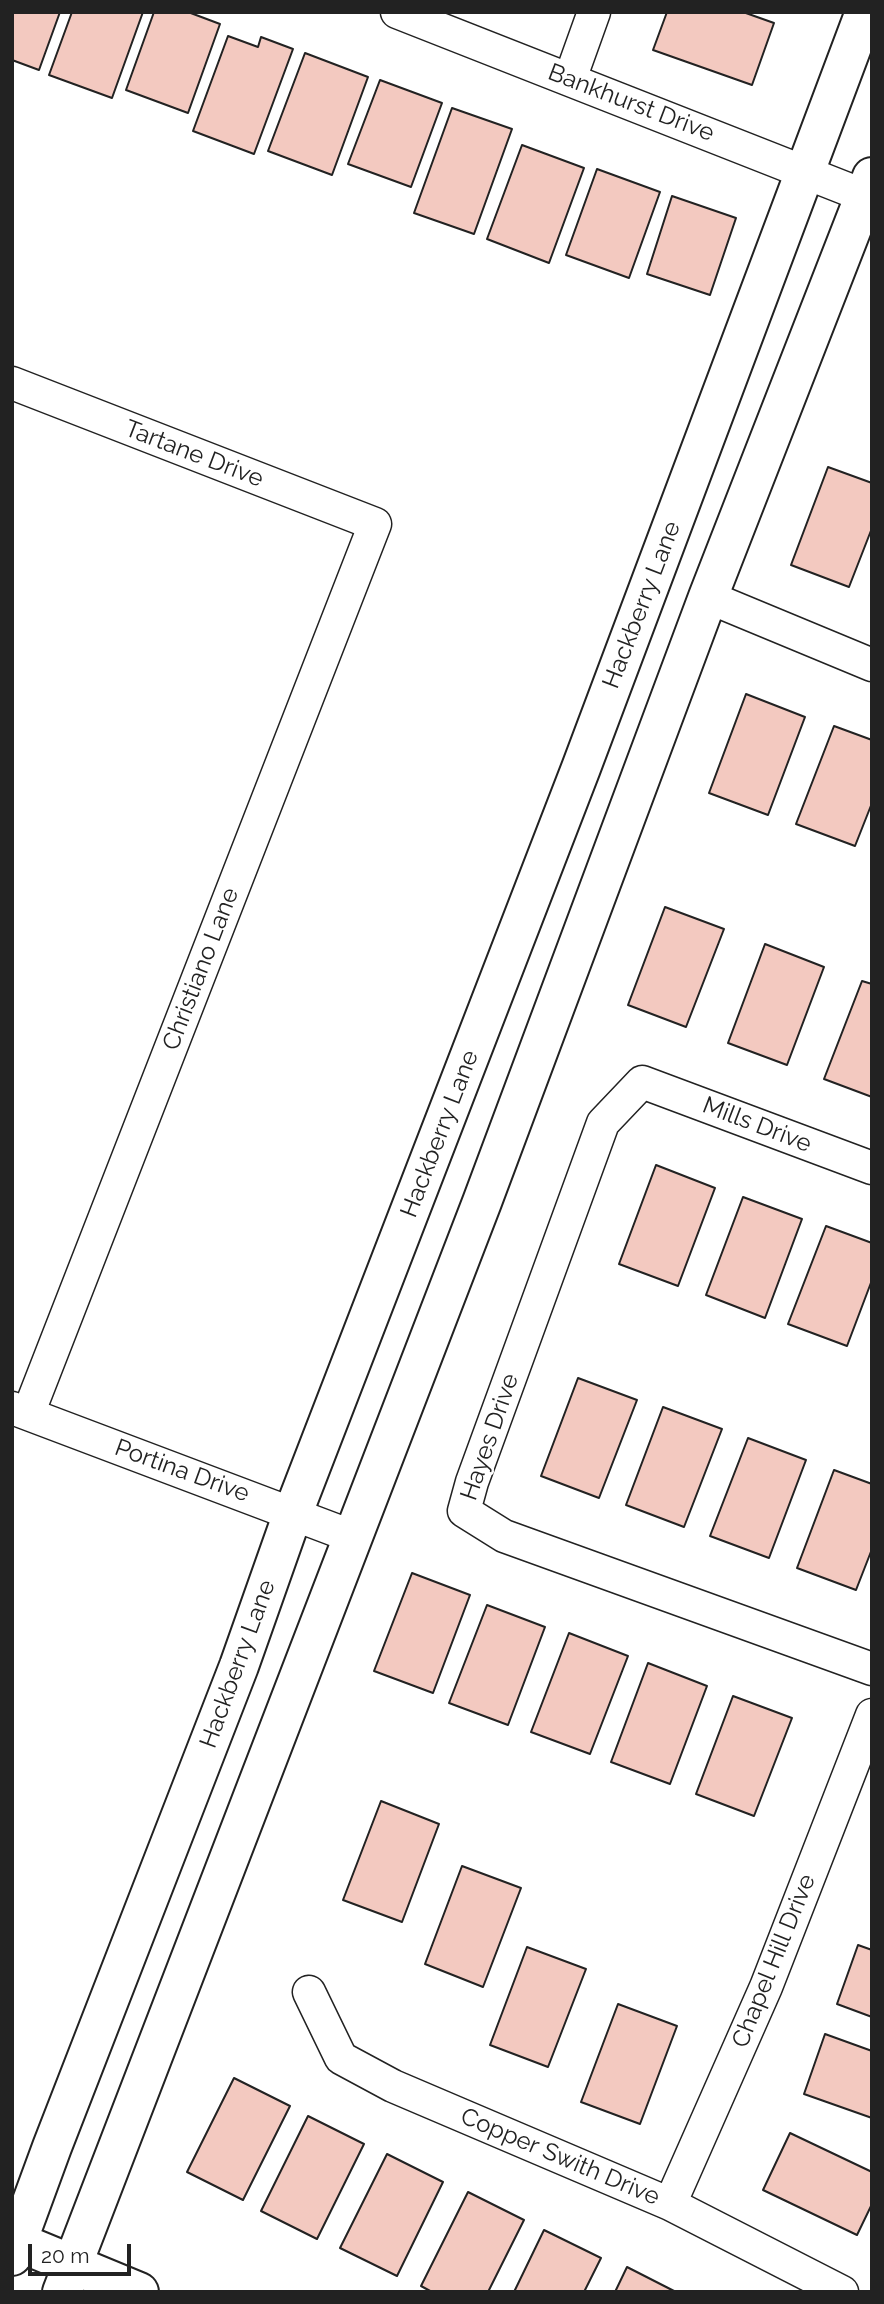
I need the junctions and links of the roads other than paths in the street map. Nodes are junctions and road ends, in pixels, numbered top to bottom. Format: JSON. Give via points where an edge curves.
{"nodes":[{"id":1,"x":397,"y":12,"type":"edge"},
{"id":2,"x":594,"y":12,"type":"edge"},
{"id":3,"x":865,"y":12,"type":"edge"},
{"id":4,"x":570,"y":79,"type":"junction"},
{"id":5,"x":807,"y":172,"type":"junction"},
{"id":6,"x":868,"y":186,"type":"edge"},
{"id":7,"x":12,"y":383,"type":"edge"},
{"id":8,"x":375,"y":524,"type":"joint"},
{"id":9,"x":708,"y":597,"type":"junction"},
{"id":10,"x":872,"y":666,"type":"edge"},
{"id":11,"x":642,"y":1082,"type":"joint"},
{"id":12,"x":872,"y":1168,"type":"edge"},
{"id":13,"x":20,"y":1411,"type":"edge"},
{"id":14,"x":293,"y":1513,"type":"junction"},
{"id":15,"x":351,"y":1536,"type":"junction"},
{"id":16,"x":872,"y":1669,"type":"edge"},
{"id":17,"x":872,"y":1715,"type":"edge"},
{"id":18,"x":309,"y":1992,"type":"dead end"},
{"id":19,"x":670,"y":2204,"type":"junction"},
{"id":20,"x":14,"y":2246,"type":"edge"},
{"id":21,"x":67,"y":2278,"type":"edge"},
{"id":22,"x":139,"y":2292,"type":"edge"},
{"id":23,"x":842,"y":2292,"type":"edge"}],
"edges":[{"from":1,"to":4,"type":"street","name":"Bankhurst Drive"},
{"from":2,"to":4,"type":"street"},
{"from":3,"to":5,"type":"street","name":"Hackberry Lane"},
{"from":4,"to":5,"type":"street","name":"Bankhurst Drive"},
{"from":5,"to":6,"type":"street","name":"Bankhurst Drive"},
{"from":5,"to":14,"type":"street","name":"Hackberry Lane"},
{"from":6,"to":9,"type":"street"},
{"from":7,"to":8,"type":"street","name":"Tartane Drive"},
{"from":8,"to":13,"type":"street","name":"Christiano Lane"},
{"from":9,"to":10,"type":"street"},
{"from":9,"to":15,"type":"street","via":[[482,1202]]},
{"from":11,"to":12,"type":"street","name":"Mills Drive"},
{"from":11,"to":16,"type":"street","name":"Hayes Drive","via":[[603,1124],[464,1511],[504,1536]]},
{"from":13,"to":14,"type":"street","name":"Portina Drive"},
{"from":14,"to":15,"type":"street","name":"Portina Drive"},
{"from":14,"to":20,"type":"street","name":"Hackberry Lane","via":[[239,1666]]},
{"from":15,"to":21,"type":"street"},
{"from":17,"to":19,"type":"street","name":"Chapel Hill Drive","via":[[766,1987]]},
{"from":18,"to":19,"type":"street","name":"Copper Swith Drive","via":[[341,2058],[393,2086]]},
{"from":19,"to":23,"type":"street","name":"Copper Swith Drive"},
{"from":20,"to":21,"type":"street"},
{"from":21,"to":22,"type":"street"}]}
